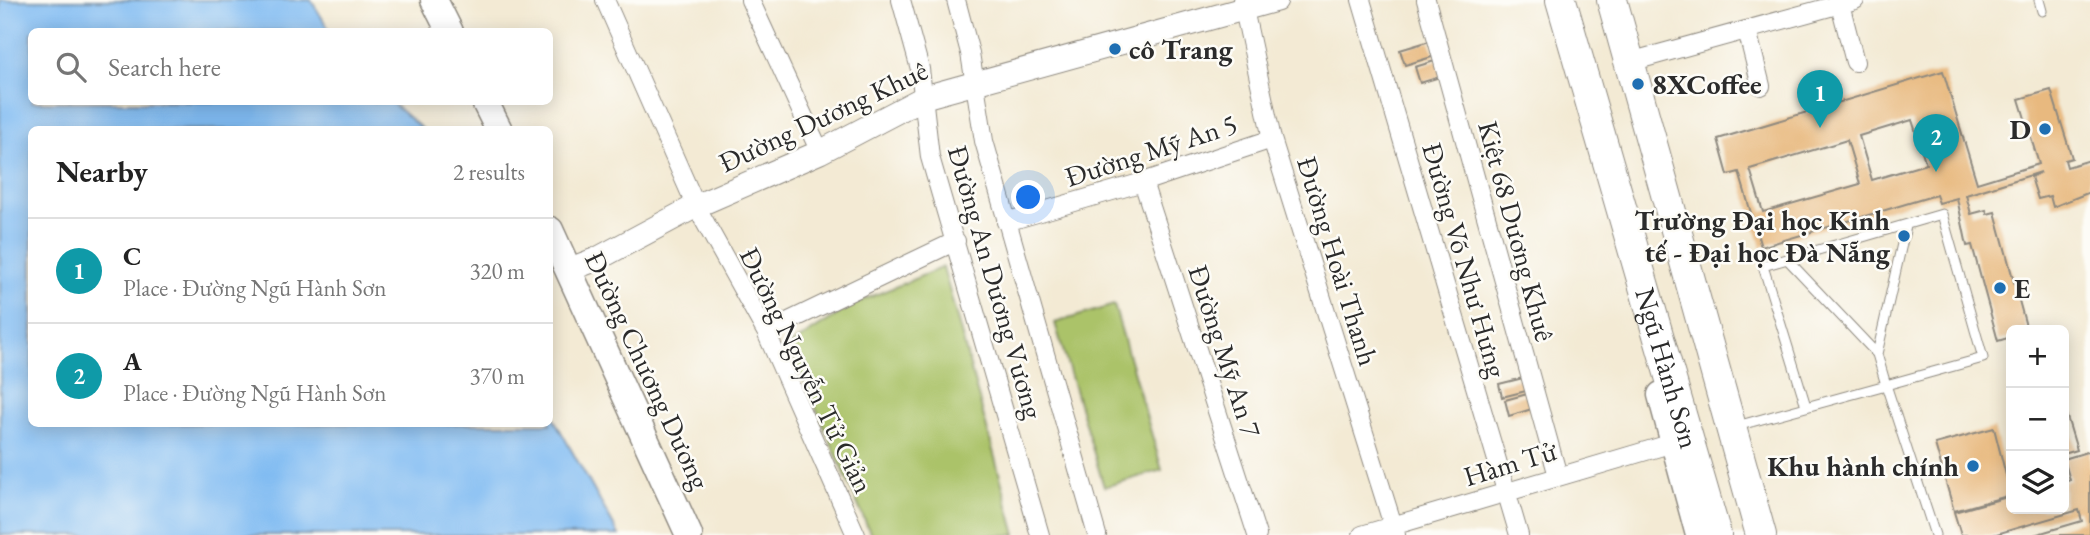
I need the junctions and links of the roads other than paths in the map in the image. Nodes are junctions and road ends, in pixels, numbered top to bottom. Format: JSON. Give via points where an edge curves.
{"nodes":[{"id":1,"x":434,"y":0,"type":"edge"},
{"id":2,"x":750,"y":0,"type":"edge"},
{"id":3,"x":901,"y":0,"type":"edge"},
{"id":4,"x":956,"y":0,"type":"edge"},
{"id":5,"x":1276,"y":0,"type":"edge"},
{"id":6,"x":1361,"y":0,"type":"edge"},
{"id":7,"x":1426,"y":0,"type":"edge"},
{"id":8,"x":1548,"y":0,"type":"edge"},
{"id":9,"x":1561,"y":0,"type":"edge"},
{"id":10,"x":1612,"y":0,"type":"edge"},
{"id":11,"x":1624,"y":0,"type":"edge"},
{"id":12,"x":2039,"y":0,"type":"edge"},
{"id":13,"x":612,"y":2,"type":"edge"},
{"id":14,"x":1848,"y":2,"type":"edge"},
{"id":15,"x":1244,"y":5,"type":"edge"},
{"id":16,"x":2042,"y":11,"type":"dead end"},
{"id":17,"x":448,"y":28,"type":"edge"},
{"id":18,"x":1747,"y":30,"type":"junction"},
{"id":19,"x":1636,"y":61,"type":"junction"},
{"id":20,"x":1855,"y":62,"type":"dead end"},
{"id":21,"x":976,"y":82,"type":"junction"},
{"id":22,"x":1761,"y":86,"type":"dead end"},
{"id":23,"x":925,"y":97,"type":"junction"},
{"id":24,"x":486,"y":105,"type":"edge"},
{"id":25,"x":497,"y":126,"type":"edge"},
{"id":26,"x":1272,"y":138,"type":"junction"},
{"id":27,"x":820,"y":152,"type":"junction"},
{"id":28,"x":1143,"y":183,"type":"junction"},
{"id":29,"x":696,"y":206,"type":"junction"},
{"id":30,"x":1006,"y":222,"type":"junction"},
{"id":31,"x":1906,"y":226,"type":"junction"},
{"id":32,"x":553,"y":237,"type":"edge"},
{"id":33,"x":956,"y":241,"type":"junction"},
{"id":34,"x":1787,"y":259,"type":"junction"},
{"id":35,"x":568,"y":270,"type":"junction"},
{"id":36,"x":766,"y":332,"type":"junction"},
{"id":37,"x":1877,"y":354,"type":"junction"},
{"id":38,"x":1886,"y":385,"type":"junction"},
{"id":39,"x":1806,"y":406,"type":"junction"},
{"id":40,"x":1738,"y":426,"type":"junction"},
{"id":41,"x":1681,"y":441,"type":"junction"},
{"id":42,"x":1558,"y":476,"type":"junction"},
{"id":43,"x":1506,"y":492,"type":"junction"},
{"id":44,"x":1394,"y":531,"type":"edge"},
{"id":45,"x":690,"y":535,"type":"edge"},
{"id":46,"x":856,"y":535,"type":"edge"},
{"id":47,"x":1040,"y":535,"type":"edge"},
{"id":48,"x":1097,"y":535,"type":"edge"},
{"id":49,"x":1257,"y":535,"type":"edge"},
{"id":50,"x":1362,"y":535,"type":"edge"},
{"id":51,"x":1518,"y":535,"type":"edge"},
{"id":52,"x":1699,"y":535,"type":"edge"},
{"id":53,"x":1716,"y":535,"type":"edge"},
{"id":54,"x":1761,"y":535,"type":"edge"},
{"id":55,"x":1774,"y":535,"type":"edge"},
{"id":56,"x":1936,"y":535,"type":"edge"}],
"edges":[{"from":1,"to":17,"type":"main road"},
{"from":2,"to":27,"type":"street"},
{"from":3,"to":23,"type":"street","name":"Đường An Dương Vương"},
{"from":4,"to":21,"type":"street","name":"Đường An Dương Vương"},
{"from":5,"to":15,"type":"street","name":"Đường Dương Khuê"},
{"from":6,"to":43,"type":"street","name":"Đường Võ Như Hưng"},
{"from":7,"to":42,"type":"street","name":"Kiệt 68 Dương Khuê"},
{"from":8,"to":41,"type":"main road","name":"Ngũ Hành Sơn"},
{"from":9,"to":41,"type":"highway","name":"Ngũ Hành Sơn"},
{"from":10,"to":19,"type":"highway","name":"Ngũ Hành Sơn"},
{"from":11,"to":19,"type":"main road","name":"Ngũ Hành Sơn"},
{"from":12,"to":16,"type":"lane"},
{"from":13,"to":29,"type":"street","name":"Đường Nguyễn Tử Giản"},
{"from":14,"to":18,"type":"street"},
{"from":14,"to":20,"type":"street"},
{"from":15,"to":21,"type":"street","name":"Đường Dương Khuê"},
{"from":15,"to":26,"type":"street","name":"Đường Hoài Thanh"},
{"from":18,"to":19,"type":"street"},
{"from":18,"to":22,"type":"street"},
{"from":19,"to":40,"type":"highway","name":"Ngũ Hành Sơn"},
{"from":21,"to":23,"type":"street","name":"Đường Dương Khuê"},
{"from":21,"to":30,"type":"street","name":"Đường An Dương Vương","via":[[984,141]]},
{"from":23,"to":27,"type":"street","name":"Đường Dương Khuê"},
{"from":23,"to":33,"type":"street","name":"Đường An Dương Vương","via":[[930,157]]},
{"from":24,"to":25,"type":"main road"},
{"from":26,"to":28,"type":"street","name":"Đường Mỹ An 5"},
{"from":26,"to":44,"type":"street","name":"Đường Hoài Thanh"},
{"from":27,"to":29,"type":"street","name":"Đường Dương Khuê"},
{"from":28,"to":30,"type":"street","name":"Đường Mỹ An 5"},
{"from":28,"to":49,"type":"street","name":"Đường Mỹ An 7"},
{"from":29,"to":35,"type":"street","name":"Đường Dương Khuê"},
{"from":29,"to":36,"type":"street","name":"Đường Nguyễn Tử Giản"},
{"from":30,"to":48,"type":"street","name":"Đường An Dương Vương"},
{"from":31,"to":34,"type":"lane"},
{"from":31,"to":37,"type":"lane"},
{"from":31,"to":38,"type":"lane","via":[[1942,214],[1984,356]]},
{"from":32,"to":35,"type":"main road","name":"Đường Chương Dương"},
{"from":33,"to":36,"type":"street"},
{"from":33,"to":47,"type":"street","name":"Đường An Dương Vương"},
{"from":34,"to":37,"type":"lane"},
{"from":34,"to":39,"type":"lane","via":[[1763,266]]},
{"from":35,"to":45,"type":"main road","name":"Đường Chương Dương"},
{"from":36,"to":46,"type":"street","name":"Đường Nguyễn Tử Giản"},
{"from":37,"to":38,"type":"lane"},
{"from":38,"to":39,"type":"lane"},
{"from":38,"to":56,"type":"lane"},
{"from":39,"to":40,"type":"lane"},
{"from":40,"to":54,"type":"highway","name":"Ngũ Hành Sơn"},
{"from":40,"to":55,"type":"main road","name":"Ngũ Hành Sơn"},
{"from":41,"to":42,"type":"street","name":"Hàm Tử"},
{"from":41,"to":52,"type":"main road","name":"Ngũ Hành Sơn"},
{"from":41,"to":53,"type":"highway","name":"Ngũ Hành Sơn"},
{"from":42,"to":43,"type":"street","name":"Hàm Tử"},
{"from":43,"to":44,"type":"street","name":"Hàm Tử"},
{"from":43,"to":51,"type":"street","name":"Đường Võ Như Hưng"},
{"from":44,"to":50,"type":"street","name":"Hàm Tử"}]}
